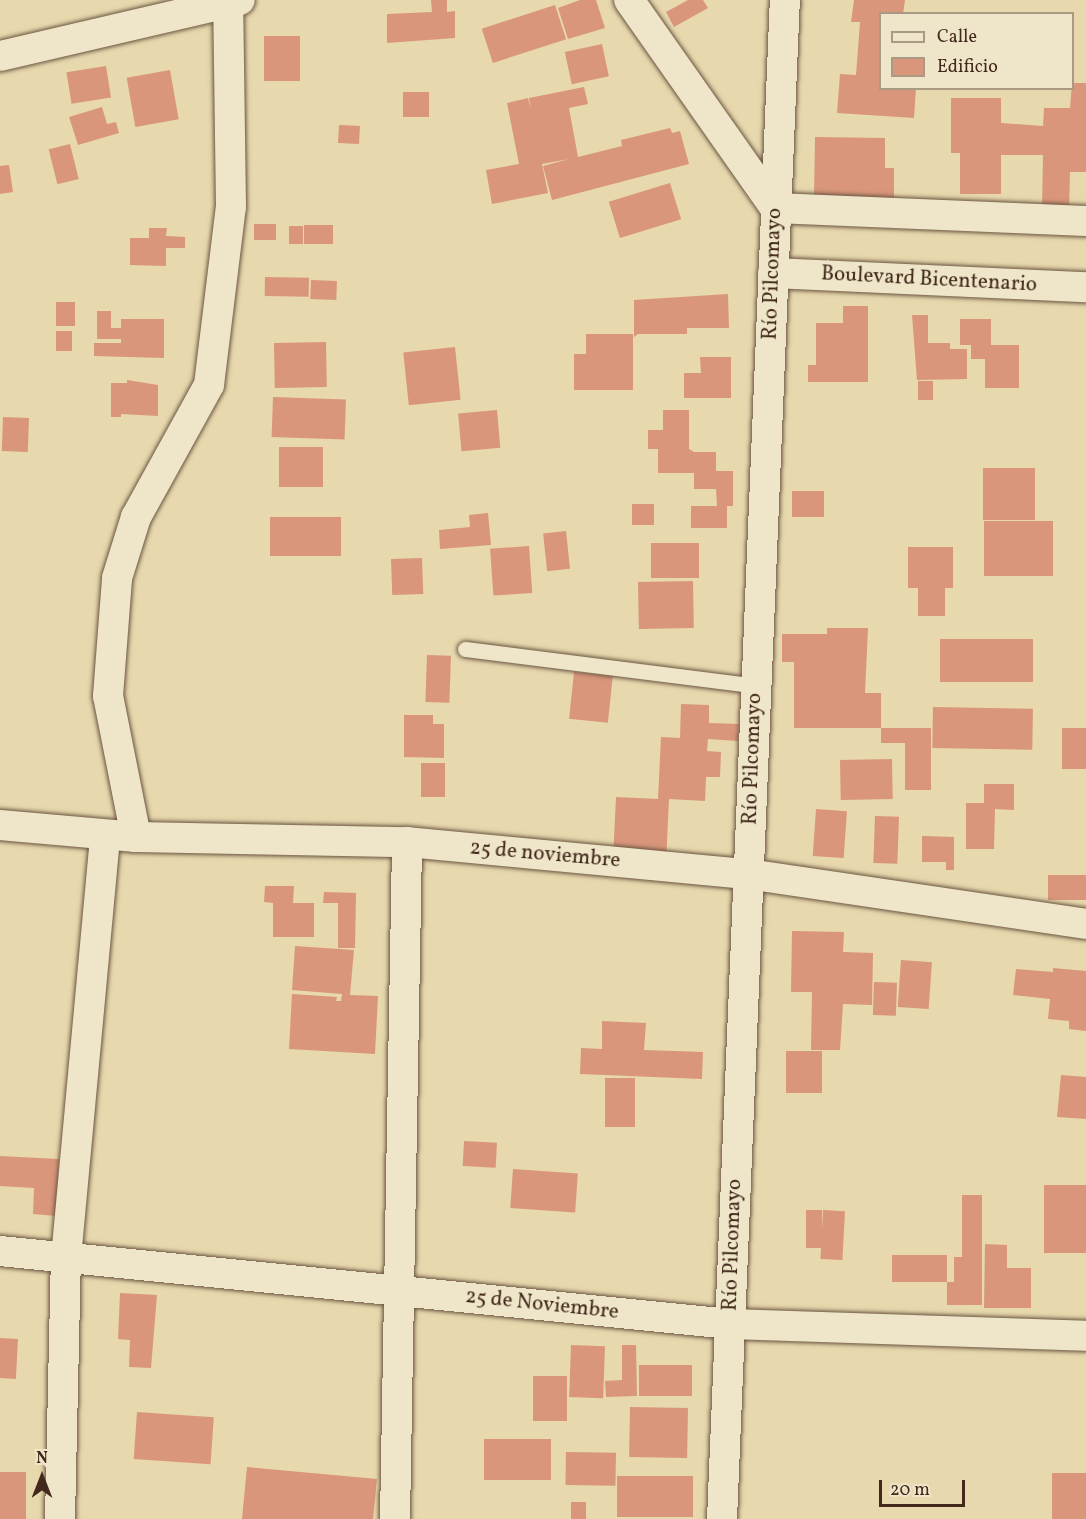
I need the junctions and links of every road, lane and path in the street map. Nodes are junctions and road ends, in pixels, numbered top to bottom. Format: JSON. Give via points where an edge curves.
{"nodes":[{"id":1,"x":629,"y":0,"type":"edge"},
{"id":2,"x":785,"y":0,"type":"edge"},
{"id":3,"x":234,"y":2,"type":"edge"},
{"id":4,"x":0,"y":56,"type":"edge"},
{"id":5,"x":775,"y":208,"type":"junction"},
{"id":6,"x":1086,"y":221,"type":"edge"},
{"id":7,"x":773,"y":273,"type":"junction"},
{"id":8,"x":1086,"y":287,"type":"edge"},
{"id":9,"x":465,"y":650,"type":"dead end"},
{"id":10,"x":756,"y":686,"type":"junction"},
{"id":11,"x":0,"y":825,"type":"edge"},
{"id":12,"x":105,"y":836,"type":"junction"},
{"id":13,"x":136,"y":837,"type":"junction"},
{"id":14,"x":407,"y":842,"type":"junction"},
{"id":15,"x":748,"y":874,"type":"junction"},
{"id":16,"x":1086,"y":924,"type":"edge"},
{"id":17,"x":0,"y":1251,"type":"edge"},
{"id":18,"x":66,"y":1258,"type":"junction"},
{"id":19,"x":399,"y":1290,"type":"junction"},
{"id":20,"x":730,"y":1324,"type":"junction"},
{"id":21,"x":1086,"y":1336,"type":"edge"},
{"id":22,"x":60,"y":1519,"type":"edge"},
{"id":23,"x":395,"y":1519,"type":"edge"},
{"id":24,"x":722,"y":1519,"type":"edge"}],
"edges":[{"from":1,"to":5,"type":"street"},
{"from":2,"to":5,"type":"street","name":"Río Pilcomayo"},
{"from":3,"to":4,"type":"street"},
{"from":3,"to":13,"type":"street","via":[[231,207],[209,385],[136,517],[117,578],[108,696]]},
{"from":5,"to":6,"type":"street"},
{"from":5,"to":7,"type":"street","name":"Río Pilcomayo"},
{"from":7,"to":8,"type":"street","name":"Boulevard Bicentenario"},
{"from":7,"to":10,"type":"street","name":"Río Pilcomayo"},
{"from":9,"to":10,"type":"lane"},
{"from":10,"to":15,"type":"street","name":"Río Pilcomayo"},
{"from":11,"to":12,"type":"street","name":"25 de noviembre"},
{"from":12,"to":13,"type":"street","name":"25 de noviembre"},
{"from":12,"to":18,"type":"street"},
{"from":13,"to":14,"type":"street","name":"25 de noviembre"},
{"from":14,"to":15,"type":"street","name":"25 de noviembre"},
{"from":14,"to":19,"type":"street"},
{"from":15,"to":16,"type":"street","name":"25 de noviembre"},
{"from":15,"to":20,"type":"street","name":"Río Pilcomayo"},
{"from":17,"to":18,"type":"street","name":"25 de Noviembre"},
{"from":18,"to":19,"type":"street","name":"25 de Noviembre"},
{"from":18,"to":22,"type":"street"},
{"from":19,"to":20,"type":"street","name":"25 de Noviembre"},
{"from":19,"to":23,"type":"street"},
{"from":20,"to":21,"type":"street","name":"25 de Noviembre"},
{"from":20,"to":24,"type":"street","name":"Río Pilcomayo"}]}
